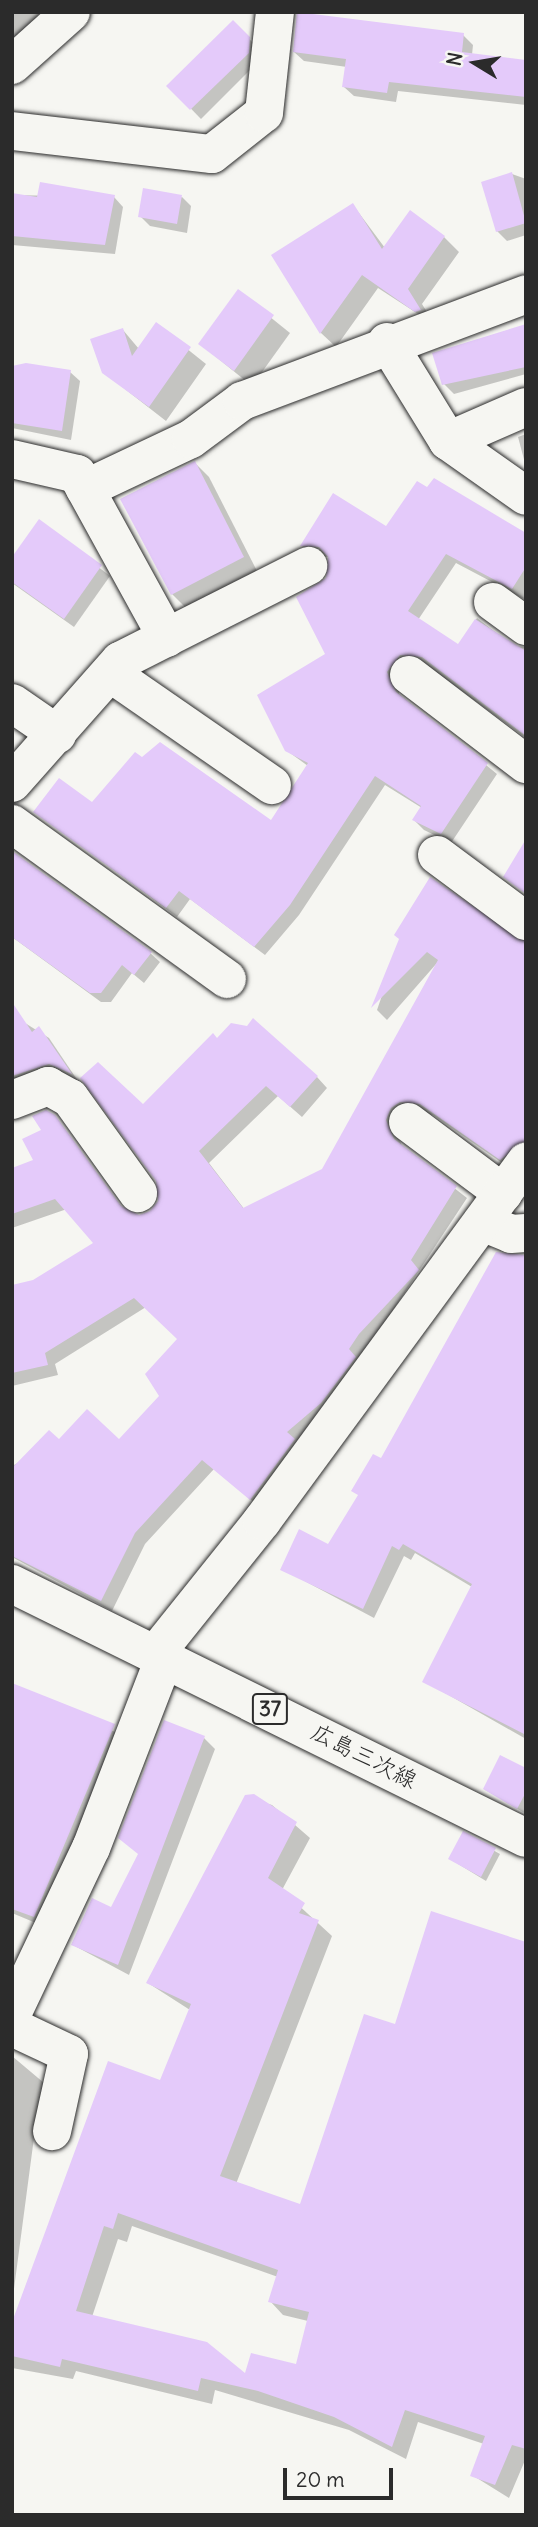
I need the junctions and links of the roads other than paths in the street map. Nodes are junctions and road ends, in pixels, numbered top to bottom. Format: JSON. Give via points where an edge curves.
{"nodes":[{"id":1,"x":71,"y":12,"type":"edge"},
{"id":2,"x":275,"y":12,"type":"edge"},
{"id":3,"x":12,"y":65,"type":"edge"},
{"id":4,"x":12,"y":131,"type":"edge"},
{"id":5,"x":526,"y":294,"type":"edge"},
{"id":6,"x":387,"y":342,"type":"junction"},
{"id":7,"x":526,"y":407,"type":"edge"},
{"id":8,"x":448,"y":441,"type":"junction"},
{"id":9,"x":12,"y":459,"type":"edge"},
{"id":10,"x":85,"y":488,"type":"junction"},
{"id":11,"x":526,"y":496,"type":"edge"},
{"id":12,"x":308,"y":566,"type":"dead end"},
{"id":13,"x":493,"y":602,"type":"dead end"},
{"id":14,"x":526,"y":626,"type":"edge"},
{"id":15,"x":167,"y":638,"type":"junction"},
{"id":16,"x":110,"y":673,"type":"junction"},
{"id":17,"x":409,"y":675,"type":"dead end"},
{"id":18,"x":12,"y":702,"type":"edge"},
{"id":19,"x":57,"y":734,"type":"junction"},
{"id":20,"x":526,"y":764,"type":"edge"},
{"id":21,"x":12,"y":783,"type":"edge"},
{"id":22,"x":272,"y":785,"type":"dead end"},
{"id":23,"x":12,"y":824,"type":"edge"},
{"id":24,"x":437,"y":855,"type":"dead end"},
{"id":25,"x":526,"y":921,"type":"edge"},
{"id":26,"x":227,"y":979,"type":"dead end"},
{"id":27,"x":12,"y":1100,"type":"edge"},
{"id":28,"x":408,"y":1122,"type":"dead end"},
{"id":29,"x":526,"y":1162,"type":"edge"},
{"id":30,"x":138,"y":1193,"type":"dead end"},
{"id":31,"x":492,"y":1207,"type":"junction"},
{"id":32,"x":526,"y":1233,"type":"edge"},
{"id":33,"x":12,"y":1584,"type":"edge"},
{"id":34,"x":161,"y":1654,"type":"junction"},
{"id":35,"x":526,"y":1838,"type":"edge"},
{"id":36,"x":12,"y":2014,"type":"edge"},
{"id":37,"x":12,"y":2027,"type":"edge"},
{"id":38,"x":52,"y":2131,"type":"dead end"}],
"edges":[{"from":1,"to":3,"type":"street"},
{"from":2,"to":4,"type":"street","via":[[264,113],[212,154]]},
{"from":5,"to":6,"type":"street"},
{"from":6,"to":8,"type":"street"},
{"from":6,"to":10,"type":"street","via":[[242,401],[191,439]]},
{"from":7,"to":8,"type":"street"},
{"from":8,"to":11,"type":"street"},
{"from":9,"to":10,"type":"street","via":[[76,474]]},
{"from":10,"to":15,"type":"street"},
{"from":12,"to":15,"type":"street"},
{"from":13,"to":14,"type":"street"},
{"from":15,"to":16,"type":"street","via":[[120,661]]},
{"from":16,"to":19,"type":"street"},
{"from":16,"to":22,"type":"street"},
{"from":17,"to":20,"type":"street"},
{"from":18,"to":19,"type":"street"},
{"from":19,"to":21,"type":"street"},
{"from":23,"to":26,"type":"street"},
{"from":24,"to":25,"type":"street"},
{"from":27,"to":30,"type":"street","via":[[48,1086],[70,1098]]},
{"from":28,"to":31,"type":"street"},
{"from":29,"to":31,"type":"street"},
{"from":31,"to":32,"type":"street","via":[[511,1234]]},
{"from":31,"to":34,"type":"street"},
{"from":33,"to":34,"type":"street","name":"広島三次線","number":"37"},
{"from":34,"to":35,"type":"street","name":"広島三次線","number":"37"},
{"from":34,"to":36,"type":"street","via":[[91,1848]]},
{"from":37,"to":38,"type":"street","via":[[69,2054]]}]}
